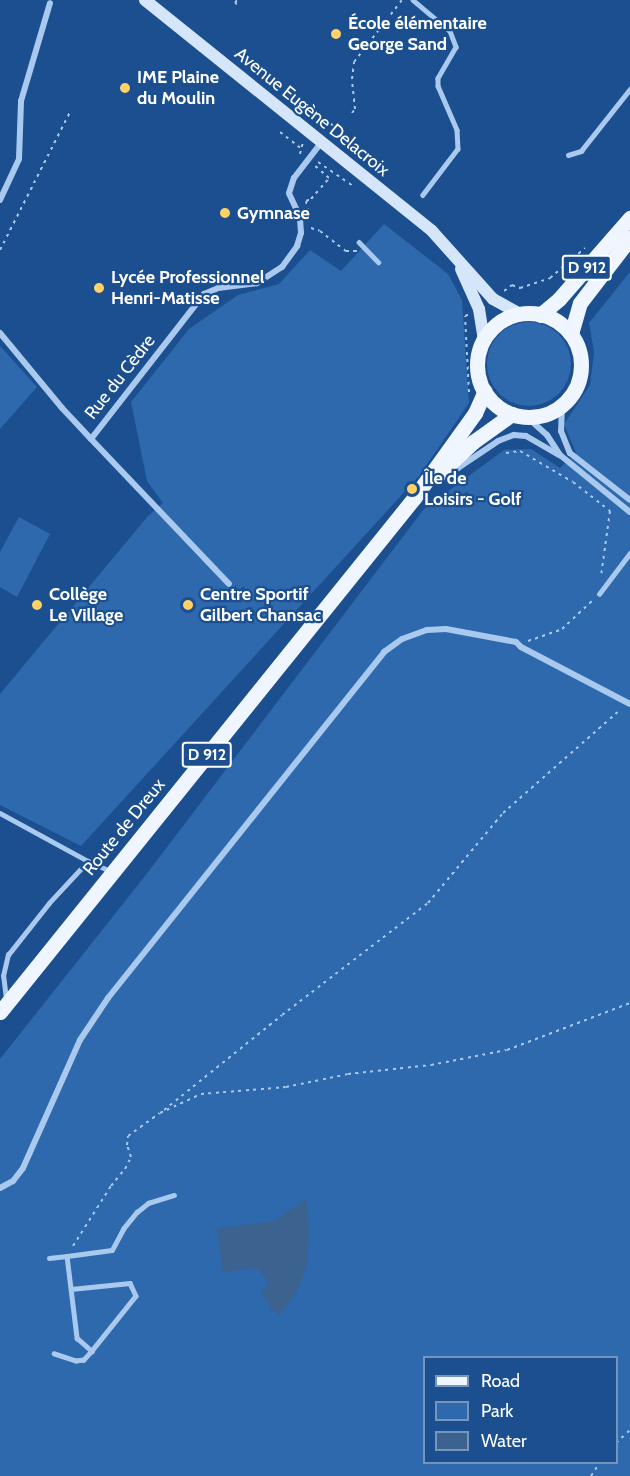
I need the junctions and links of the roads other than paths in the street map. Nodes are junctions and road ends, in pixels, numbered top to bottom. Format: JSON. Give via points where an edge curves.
{"nodes":[{"id":1,"x":146,"y":0,"type":"edge"},
{"id":2,"x":412,"y":0,"type":"edge"},
{"id":3,"x":50,"y":3,"type":"dead end"},
{"id":4,"x":630,"y":89,"type":"edge"},
{"id":5,"x":322,"y":142,"type":"junction"},
{"id":6,"x":568,"y":155,"type":"dead end"},
{"id":7,"x":423,"y":195,"type":"dead end"},
{"id":8,"x":0,"y":200,"type":"edge"},
{"id":9,"x":630,"y":218,"type":"edge"},
{"id":10,"x":630,"y":238,"type":"edge"},
{"id":11,"x":359,"y":242,"type":"dead end"},
{"id":12,"x":454,"y":254,"type":"junction"},
{"id":13,"x":378,"y":262,"type":"dead end"},
{"id":14,"x":520,"y":314,"type":"junction"},
{"id":15,"x":540,"y":315,"type":"junction"},
{"id":16,"x":0,"y":333,"type":"edge"},
{"id":17,"x":571,"y":334,"type":"junction"},
{"id":18,"x":484,"y":342,"type":"junction"},
{"id":19,"x":485,"y":391,"type":"junction"},
{"id":20,"x":562,"y":405,"type":"junction"},
{"id":21,"x":512,"y":414,"type":"junction"},
{"id":22,"x":528,"y":418,"type":"junction"},
{"id":23,"x":91,"y":439,"type":"junction"},
{"id":24,"x":560,"y":455,"type":"junction"},
{"id":25,"x":446,"y":469,"type":"junction"},
{"id":26,"x":414,"y":498,"type":"junction"},
{"id":27,"x":630,"y":500,"type":"edge"},
{"id":28,"x":630,"y":512,"type":"edge"},
{"id":29,"x":630,"y":553,"type":"edge"},
{"id":30,"x":229,"y":584,"type":"dead end"},
{"id":31,"x":599,"y":594,"type":"road end"},
{"id":32,"x":629,"y":704,"type":"edge"},
{"id":33,"x":0,"y":813,"type":"edge"},
{"id":34,"x":88,"y":861,"type":"junction"},
{"id":35,"x":113,"y":872,"type":"junction"},
{"id":36,"x":3,"y":1008,"type":"edge"},
{"id":37,"x":0,"y":1188,"type":"edge"},
{"id":38,"x":174,"y":1195,"type":"dead end"},
{"id":39,"x":67,"y":1256,"type":"junction"},
{"id":40,"x":50,"y":1258,"type":"dead end"},
{"id":41,"x":71,"y":1289,"type":"junction"},
{"id":42,"x":92,"y":1351,"type":"junction"},
{"id":43,"x":54,"y":1354,"type":"dead end"}],
"edges":[{"from":1,"to":5,"type":"main road","name":"Avenue Eugène Delacroix"},
{"from":2,"to":7,"type":"lane","via":[[450,31],[456,47],[438,78],[438,86],[457,130],[458,148]]},
{"from":3,"to":8,"type":"street","via":[[21,100],[20,159]]},
{"from":4,"to":6,"type":"lane","via":[[581,151]]},
{"from":5,"to":12,"type":"main road","name":"Avenue Eugène Delacroix","via":[[432,231]]},
{"from":5,"to":23,"type":"street","name":"Rue du Cèdre","via":[[294,178],[289,193],[300,217],[301,233],[282,267],[248,286],[226,286],[204,294]]},
{"from":9,"to":15,"type":"main road","number":"D 912","via":[[560,299]]},
{"from":10,"to":17,"type":"main road","number":"D 912","via":[[580,303]]},
{"from":11,"to":13,"type":"lane"},
{"from":12,"to":14,"type":"main road","name":"Avenue Eugène Delacroix","via":[[493,299]]},
{"from":12,"to":18,"type":"main road","name":"Avenue Eugène Delacroix","via":[[479,309]]},
{"from":14,"to":15,"type":"main road"},
{"from":14,"to":18,"type":"main road","via":[[503,321]]},
{"from":15,"to":17,"type":"main road"},
{"from":16,"to":23,"type":"street","name":"Rue du Cèdre"},
{"from":17,"to":20,"type":"main road","via":[[578,346],[580,375],[576,389]]},
{"from":18,"to":19,"type":"main road","via":[[478,357],[478,374]]},
{"from":19,"to":21,"type":"main road","via":[[500,408]]},
{"from":19,"to":26,"type":"main road","name":"Route de Dreux","number":"D 912","via":[[475,413]]},
{"from":20,"to":22,"type":"main road"},
{"from":20,"to":27,"type":"street","via":[[561,431],[570,453]]},
{"from":21,"to":22,"type":"main road"},
{"from":21,"to":25,"type":"main road","name":"Route de Dreux","number":"D 912","via":[[481,435]]},
{"from":22,"to":24,"type":"street","via":[[547,435]]},
{"from":23,"to":30,"type":"street"},
{"from":24,"to":25,"type":"street","via":[[526,435],[514,435],[458,468]]},
{"from":24,"to":28,"type":"street"},
{"from":25,"to":26,"type":"main road","name":"Route de Dreux","number":"D 912"},
{"from":26,"to":35,"type":"main road","name":"Route de Dreux","number":"D 912"},
{"from":29,"to":31,"type":"lane"},
{"from":32,"to":37,"type":"street","via":[[516,642],[446,629],[427,630],[402,639],[384,652],[108,998],[80,1040],[23,1168],[13,1181]]},
{"from":33,"to":34,"type":"lane"},
{"from":34,"to":35,"type":"lane"},
{"from":34,"to":36,"type":"lane","via":[[8,955],[3,976]]},
{"from":35,"to":36,"type":"main road","name":"Route de Dreux","number":"D 912"},
{"from":38,"to":39,"type":"lane","via":[[148,1203],[137,1212],[112,1250]]},
{"from":39,"to":40,"type":"lane"},
{"from":39,"to":41,"type":"lane"},
{"from":41,"to":42,"type":"lane","via":[[76,1338]]},
{"from":41,"to":42,"type":"lane","via":[[130,1283],[136,1296]]},
{"from":42,"to":43,"type":"lane","via":[[84,1360],[76,1361]]}]}
